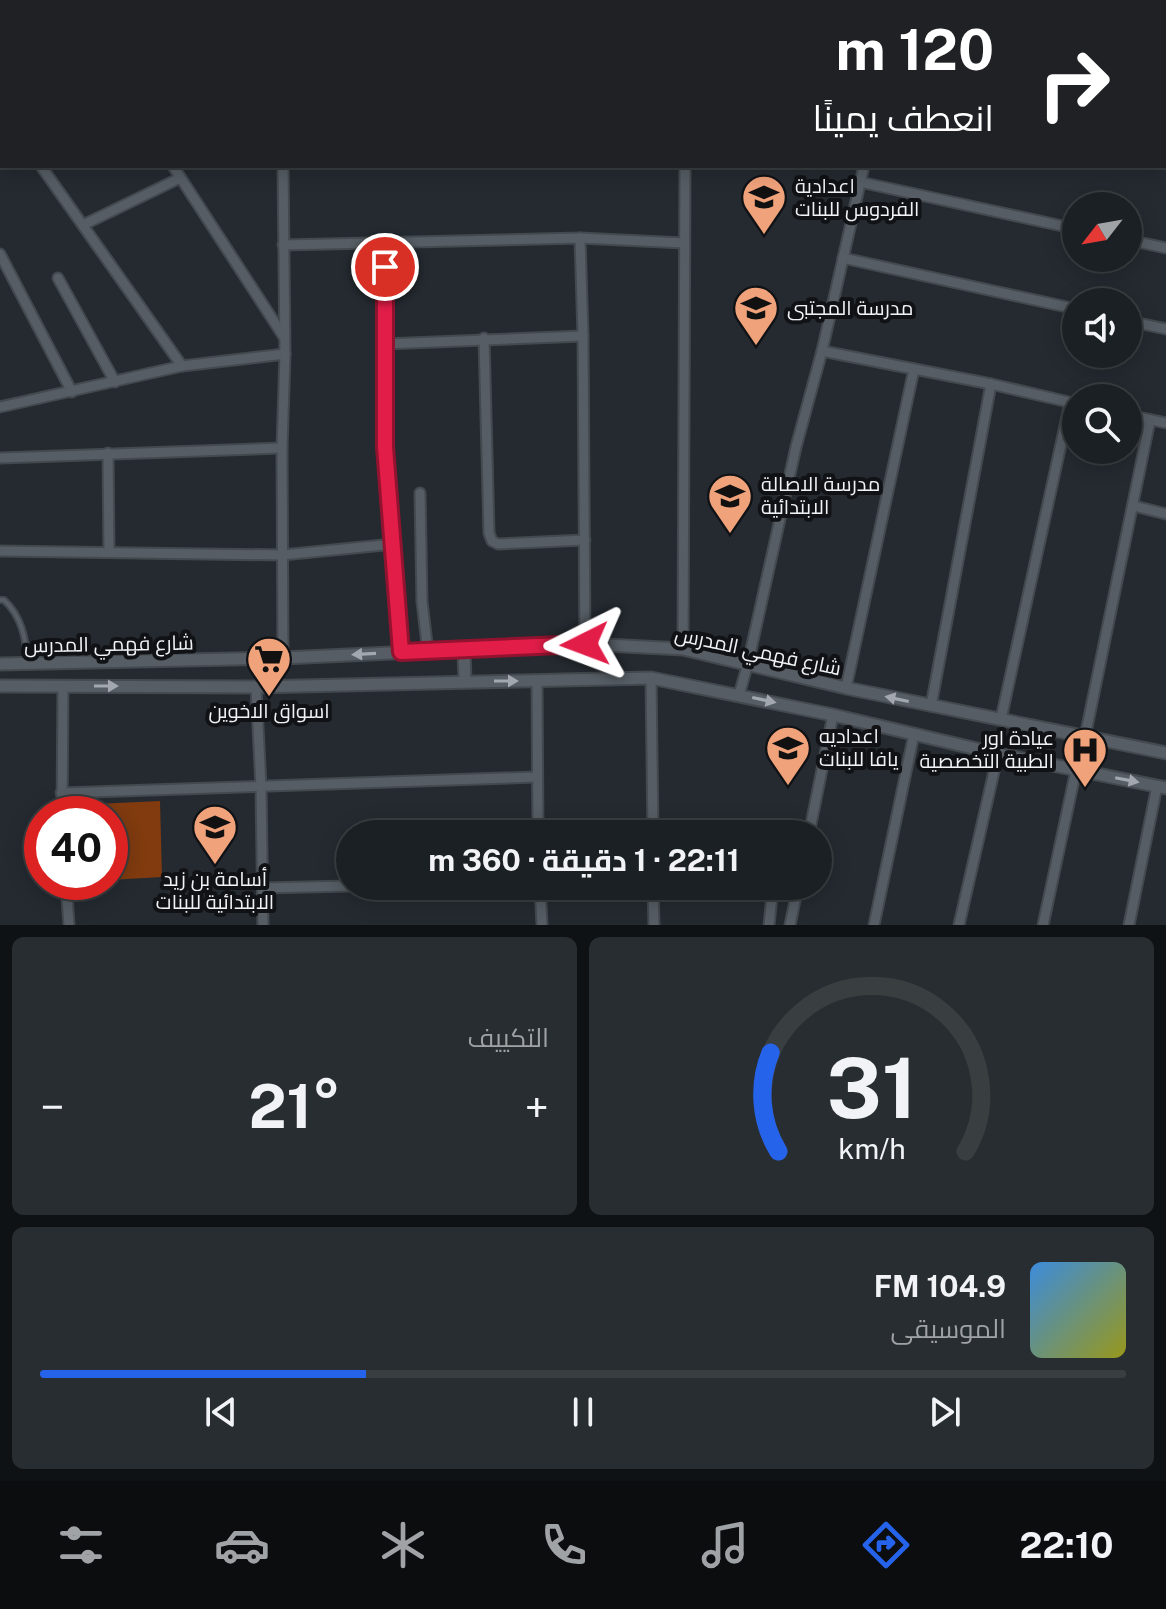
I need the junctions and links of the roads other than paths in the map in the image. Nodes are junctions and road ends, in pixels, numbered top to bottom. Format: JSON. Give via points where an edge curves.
{"nodes":[{"id":1,"x":42,"y":168,"type":"edge"},
{"id":2,"x":174,"y":168,"type":"edge"},
{"id":3,"x":283,"y":168,"type":"edge"},
{"id":4,"x":685,"y":168,"type":"edge"},
{"id":5,"x":864,"y":168,"type":"edge"},
{"id":6,"x":180,"y":178,"type":"junction"},
{"id":7,"x":860,"y":182,"type":"junction"},
{"id":8,"x":83,"y":225,"type":"junction"},
{"id":9,"x":1062,"y":226,"type":"edge"},
{"id":10,"x":580,"y":238,"type":"junction"},
{"id":11,"x":385,"y":241,"type":"junction"},
{"id":12,"x":684,"y":243,"type":"junction"},
{"id":13,"x":1142,"y":243,"type":"edge"},
{"id":14,"x":283,"y":245,"type":"junction"},
{"id":15,"x":1166,"y":248,"type":"edge"},
{"id":16,"x":0,"y":254,"type":"edge"},
{"id":17,"x":843,"y":258,"type":"junction"},
{"id":18,"x":58,"y":278,"type":"dead end"},
{"id":19,"x":1062,"y":306,"type":"edge"},
{"id":20,"x":1142,"y":324,"type":"edge"},
{"id":21,"x":1166,"y":329,"type":"edge"},
{"id":22,"x":583,"y":336,"type":"junction"},
{"id":23,"x":284,"y":337,"type":"junction"},
{"id":24,"x":484,"y":338,"type":"junction"},
{"id":25,"x":384,"y":344,"type":"junction"},
{"id":26,"x":822,"y":351,"type":"junction"},
{"id":27,"x":285,"y":354,"type":"junction"},
{"id":28,"x":182,"y":366,"type":"junction"},
{"id":29,"x":914,"y":369,"type":"junction"},
{"id":30,"x":115,"y":382,"type":"junction"},
{"id":31,"x":991,"y":384,"type":"junction"},
{"id":32,"x":72,"y":392,"type":"junction"},
{"id":33,"x":1062,"y":401,"type":"edge"},
{"id":34,"x":0,"y":407,"type":"edge"},
{"id":35,"x":1142,"y":418,"type":"edge"},
{"id":36,"x":1150,"y":420,"type":"junction"},
{"id":37,"x":1166,"y":423,"type":"edge"},
{"id":38,"x":282,"y":448,"type":"junction"},
{"id":39,"x":1062,"y":452,"type":"edge"},
{"id":40,"x":108,"y":453,"type":"junction"},
{"id":41,"x":0,"y":458,"type":"edge"},
{"id":42,"x":420,"y":493,"type":"dead end"},
{"id":43,"x":1134,"y":506,"type":"junction"},
{"id":44,"x":1166,"y":514,"type":"edge"},
{"id":45,"x":585,"y":540,"type":"junction"},
{"id":46,"x":394,"y":544,"type":"junction"},
{"id":47,"x":0,"y":551,"type":"edge"},
{"id":48,"x":109,"y":552,"type":"junction"},
{"id":49,"x":282,"y":555,"type":"junction"},
{"id":50,"x":0,"y":600,"type":"edge"},
{"id":51,"x":585,"y":644,"type":"junction"},
{"id":52,"x":683,"y":649,"type":"junction"},
{"id":53,"x":464,"y":651,"type":"junction"},
{"id":54,"x":401,"y":652,"type":"junction"},
{"id":55,"x":428,"y":652,"type":"junction"},
{"id":56,"x":283,"y":658,"type":"junction"},
{"id":57,"x":27,"y":663,"type":"junction"},
{"id":58,"x":748,"y":663,"type":"junction"},
{"id":59,"x":0,"y":664,"type":"edge"},
{"id":60,"x":651,"y":678,"type":"junction"},
{"id":61,"x":465,"y":681,"type":"junction"},
{"id":62,"x":537,"y":681,"type":"junction"},
{"id":63,"x":0,"y":686,"type":"edge"},
{"id":64,"x":63,"y":686,"type":"junction"},
{"id":65,"x":256,"y":687,"type":"junction"},
{"id":66,"x":846,"y":688,"type":"junction"},
{"id":67,"x":739,"y":695,"type":"junction"},
{"id":68,"x":931,"y":706,"type":"junction"},
{"id":69,"x":833,"y":715,"type":"junction"},
{"id":70,"x":1001,"y":719,"type":"junction"},
{"id":71,"x":914,"y":734,"type":"junction"},
{"id":72,"x":1085,"y":737,"type":"junction"},
{"id":73,"x":1166,"y":753,"type":"edge"},
{"id":74,"x":998,"y":754,"type":"junction"},
{"id":75,"x":1076,"y":770,"type":"junction"},
{"id":76,"x":536,"y":777,"type":"junction"},
{"id":77,"x":261,"y":787,"type":"junction"},
{"id":78,"x":1161,"y":787,"type":"edge"},
{"id":79,"x":61,"y":793,"type":"junction"},
{"id":80,"x":61,"y":796,"type":"edge"},
{"id":81,"x":538,"y":820,"type":"edge"},
{"id":82,"x":653,"y":820,"type":"edge"},
{"id":83,"x":812,"y":820,"type":"edge"},
{"id":84,"x":336,"y":886,"type":"edge"},
{"id":85,"x":263,"y":888,"type":"junction"},
{"id":86,"x":67,"y":900,"type":"edge"},
{"id":87,"x":541,"y":900,"type":"edge"},
{"id":88,"x":653,"y":900,"type":"edge"},
{"id":89,"x":772,"y":900,"type":"edge"},
{"id":90,"x":795,"y":900,"type":"edge"},
{"id":91,"x":69,"y":925,"type":"edge"},
{"id":92,"x":263,"y":925,"type":"edge"},
{"id":93,"x":542,"y":925,"type":"edge"},
{"id":94,"x":654,"y":925,"type":"edge"},
{"id":95,"x":769,"y":925,"type":"edge"},
{"id":96,"x":790,"y":925,"type":"edge"},
{"id":97,"x":874,"y":925,"type":"edge"},
{"id":98,"x":959,"y":925,"type":"edge"},
{"id":99,"x":1043,"y":925,"type":"edge"},
{"id":100,"x":1129,"y":925,"type":"edge"}],
"edges":[{"from":1,"to":8,"type":"street"},
{"from":2,"to":6,"type":"street"},
{"from":3,"to":14,"type":"street"},
{"from":4,"to":12,"type":"street"},
{"from":5,"to":7,"type":"street"},
{"from":6,"to":8,"type":"street"},
{"from":6,"to":23,"type":"street"},
{"from":7,"to":9,"type":"street"},
{"from":7,"to":17,"type":"street"},
{"from":8,"to":28,"type":"street"},
{"from":10,"to":11,"type":"street"},
{"from":10,"to":12,"type":"street"},
{"from":10,"to":22,"type":"street"},
{"from":11,"to":14,"type":"street"},
{"from":11,"to":25,"type":"street"},
{"from":12,"to":52,"type":"street"},
{"from":13,"to":15,"type":"street"},
{"from":14,"to":23,"type":"street"},
{"from":16,"to":32,"type":"street"},
{"from":17,"to":19,"type":"street"},
{"from":17,"to":26,"type":"street"},
{"from":18,"to":30,"type":"street"},
{"from":20,"to":21,"type":"street"},
{"from":22,"to":24,"type":"street"},
{"from":22,"to":45,"type":"street"},
{"from":23,"to":27,"type":"street"},
{"from":24,"to":25,"type":"street"},
{"from":24,"to":45,"type":"street","via":[[492,541]]},
{"from":25,"to":46,"type":"street","via":[[385,447]]},
{"from":26,"to":29,"type":"street"},
{"from":26,"to":58,"type":"street"},
{"from":27,"to":28,"type":"street"},
{"from":27,"to":38,"type":"street"},
{"from":28,"to":30,"type":"street"},
{"from":29,"to":31,"type":"street"},
{"from":29,"to":66,"type":"street"},
{"from":30,"to":32,"type":"street"},
{"from":31,"to":33,"type":"street"},
{"from":31,"to":68,"type":"street"},
{"from":32,"to":34,"type":"street"},
{"from":35,"to":36,"type":"street"},
{"from":36,"to":37,"type":"street"},
{"from":36,"to":43,"type":"street"},
{"from":38,"to":40,"type":"street"},
{"from":38,"to":49,"type":"street"},
{"from":39,"to":70,"type":"street"},
{"from":40,"to":41,"type":"street"},
{"from":40,"to":48,"type":"street"},
{"from":42,"to":55,"type":"street"},
{"from":43,"to":44,"type":"street"},
{"from":43,"to":72,"type":"street"},
{"from":45,"to":51,"type":"street"},
{"from":46,"to":49,"type":"street"},
{"from":46,"to":54,"type":"street"},
{"from":47,"to":48,"type":"street"},
{"from":48,"to":49,"type":"street"},
{"from":49,"to":56,"type":"street"},
{"from":50,"to":57,"type":"lane","via":[[16,611]]},
{"from":51,"to":52,"type":"street","name":"شارع فهمي المدرس"},
{"from":51,"to":53,"type":"street","name":"شارع فهمي المدرس"},
{"from":52,"to":58,"type":"street","name":"شارع فهمي المدرس"},
{"from":53,"to":55,"type":"street","name":"شارع فهمي المدرس"},
{"from":53,"to":61,"type":"street"},
{"from":54,"to":55,"type":"street","name":"شارع فهمي المدرس"},
{"from":54,"to":56,"type":"street","name":"شارع فهمي المدرس","one_way":true},
{"from":56,"to":57,"type":"street","name":"شارع فهمي المدرس"},
{"from":57,"to":59,"type":"street","name":"شارع فهمي المدرس"},
{"from":58,"to":66,"type":"street","name":"شارع فهمي المدرس"},
{"from":58,"to":67,"type":"street"},
{"from":60,"to":62,"type":"street","name":"شارع فهمي المدرس"},
{"from":60,"to":67,"type":"street","name":"شارع فهمي المدرس"},
{"from":60,"to":82,"type":"street"},
{"from":61,"to":62,"type":"street","name":"شارع فهمي المدرس","one_way":true},
{"from":61,"to":65,"type":"street","name":"شارع فهمي المدرس"},
{"from":62,"to":76,"type":"street"},
{"from":63,"to":64,"type":"street","name":"شارع فهمي المدرس"},
{"from":64,"to":65,"type":"street","name":"شارع فهمي المدرس","one_way":true},
{"from":64,"to":79,"type":"street"},
{"from":65,"to":77,"type":"street"},
{"from":68,"to":66,"type":"street","name":"شارع فهمي المدرس","one_way":true},
{"from":67,"to":69,"type":"street","name":"شارع فهمي المدرس","one_way":true},
{"from":68,"to":70,"type":"street","name":"شارع فهمي المدرس"},
{"from":69,"to":71,"type":"street","name":"شارع فهمي المدرس"},
{"from":69,"to":83,"type":"street"},
{"from":70,"to":72,"type":"street","name":"شارع فهمي المدرس"},
{"from":71,"to":74,"type":"street","name":"شارع فهمي المدرس"},
{"from":71,"to":97,"type":"street"},
{"from":72,"to":73,"type":"street","name":"شارع فهمي المدرس"},
{"from":74,"to":75,"type":"street","name":"شارع فهمي المدرس"},
{"from":74,"to":98,"type":"street"},
{"from":75,"to":78,"type":"street","name":"شارع فهمي المدرس","one_way":true},
{"from":75,"to":99,"type":"street"},
{"from":76,"to":77,"type":"street"},
{"from":76,"to":81,"type":"street"},
{"from":77,"to":79,"type":"street"},
{"from":77,"to":85,"type":"street"},
{"from":78,"to":100,"type":"street"},
{"from":79,"to":80,"type":"street"},
{"from":84,"to":85,"type":"street"},
{"from":85,"to":92,"type":"street"},
{"from":86,"to":91,"type":"street"},
{"from":87,"to":93,"type":"street"},
{"from":88,"to":94,"type":"street"},
{"from":89,"to":95,"type":"street"},
{"from":90,"to":96,"type":"street"}]}
